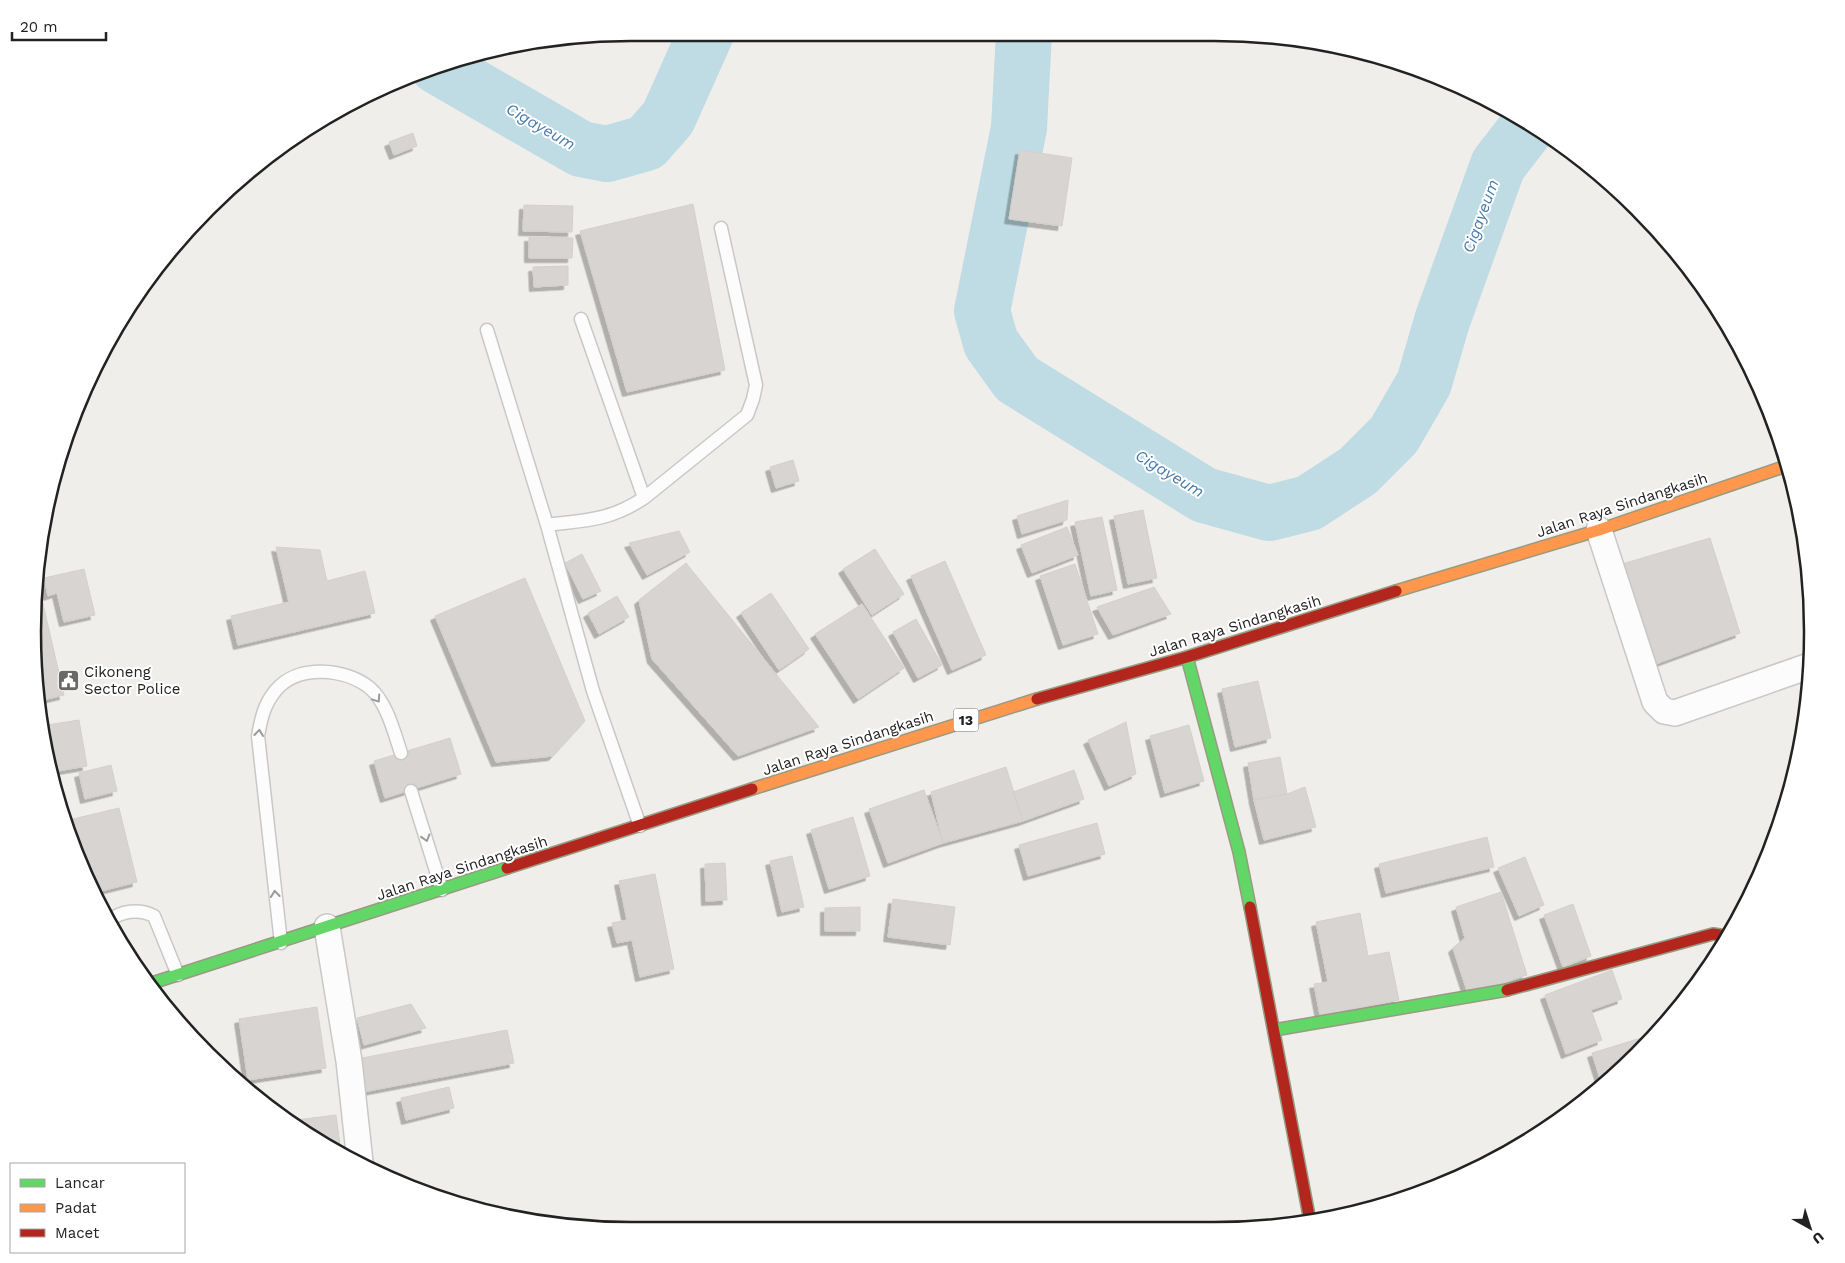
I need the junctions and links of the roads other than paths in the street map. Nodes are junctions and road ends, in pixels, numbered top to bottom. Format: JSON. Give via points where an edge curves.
{"nodes":[{"id":1,"x":721,"y":228,"type":"dead end"},
{"id":2,"x":581,"y":319,"type":"dead end"},
{"id":3,"x":487,"y":330,"type":"dead end"},
{"id":4,"x":1780,"y":468,"type":"edge"},
{"id":5,"x":644,"y":498,"type":"junction"},
{"id":6,"x":547,"y":525,"type":"junction"},
{"id":7,"x":1599,"y":530,"type":"junction"},
{"id":8,"x":1187,"y":657,"type":"junction"},
{"id":9,"x":1802,"y":668,"type":"edge"},
{"id":10,"x":402,"y":753,"type":"dead end"},
{"id":11,"x":412,"y":791,"type":"dead end"},
{"id":12,"x":640,"y":826,"type":"junction"},
{"id":13,"x":442,"y":890,"type":"junction"},
{"id":14,"x":114,"y":916,"type":"edge"},
{"id":15,"x":327,"y":927,"type":"junction"},
{"id":16,"x":1720,"y":935,"type":"edge"},
{"id":17,"x":281,"y":943,"type":"junction"},
{"id":18,"x":178,"y":975,"type":"junction"},
{"id":19,"x":157,"y":982,"type":"edge"},
{"id":20,"x":1274,"y":1030,"type":"junction"},
{"id":21,"x":359,"y":1155,"type":"edge"},
{"id":22,"x":1309,"y":1214,"type":"edge"}],
"edges":[{"from":1,"to":5,"type":"lane","via":[[756,386],[753,399],[747,415]]},
{"from":2,"to":5,"type":"lane"},
{"from":3,"to":6,"type":"lane"},
{"from":4,"to":7,"type":"main road","name":"Jalan Raya Sindangkasih","number":"13"},
{"from":5,"to":6,"type":"lane","via":[[606,518]]},
{"from":6,"to":12,"type":"lane","via":[[593,691]]},
{"from":7,"to":8,"type":"main road","name":"Jalan Raya Sindangkasih","number":"13"},
{"from":7,"to":9,"type":"street","via":[[1655,702],[1664,711],[1676,714]]},
{"from":8,"to":12,"type":"main road","name":"Jalan Raya Sindangkasih","number":"13","via":[[999,709]]},
{"from":8,"to":20,"type":"main road","via":[[1239,852]]},
{"from":17,"to":10,"type":"lane","one_way":true,"via":[[258,736],[262,712],[276,690],[295,677],[326,671],[349,675],[370,689],[380,703]]},
{"from":11,"to":13,"type":"lane","one_way":true},
{"from":12,"to":13,"type":"main road","name":"Jalan Raya Sindangkasih","number":"13"},
{"from":13,"to":15,"type":"main road","name":"Jalan Raya Sindangkasih","number":"13"},
{"from":14,"to":18,"type":"lane","via":[[132,911],[154,916]]},
{"from":15,"to":17,"type":"main road","name":"Jalan Raya Sindangkasih","number":"13"},
{"from":15,"to":21,"type":"street","via":[[349,1061]]},
{"from":16,"to":20,"type":"main road","via":[[1713,934],[1524,987]]},
{"from":17,"to":18,"type":"main road","name":"Jalan Raya Sindangkasih","number":"13"},
{"from":18,"to":19,"type":"main road","name":"Jalan Raya Sindangkasih","number":"13"},
{"from":20,"to":22,"type":"main road"}]}
